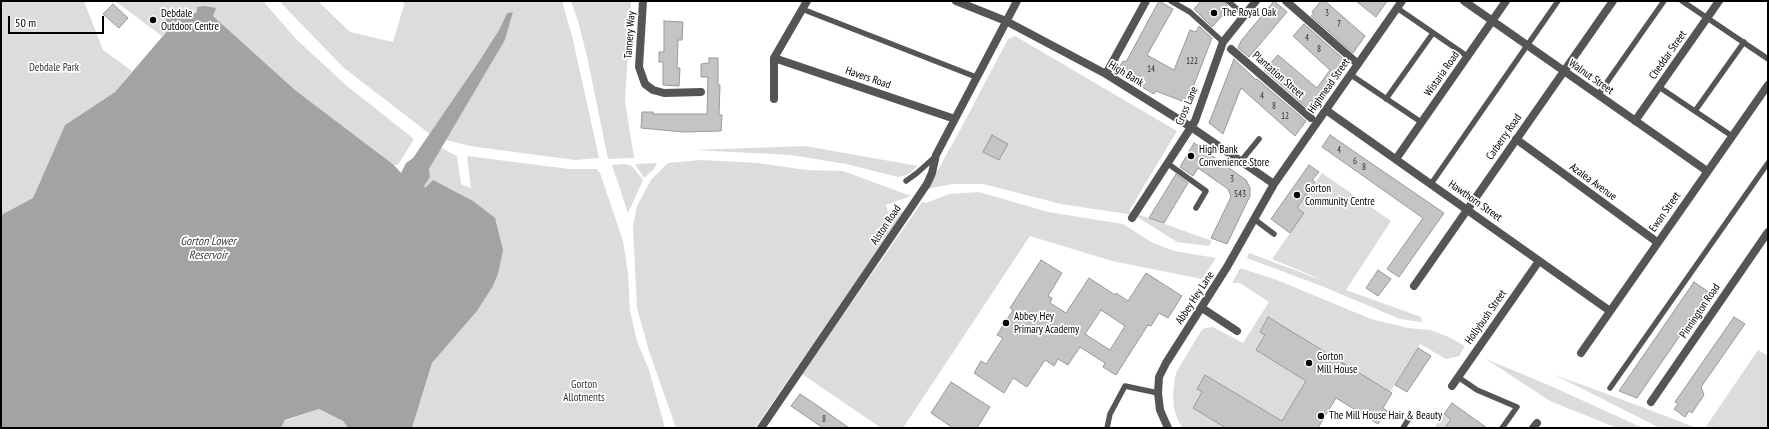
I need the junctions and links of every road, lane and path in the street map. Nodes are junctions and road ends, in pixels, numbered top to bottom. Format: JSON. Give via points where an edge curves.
{"nodes":[{"id":1,"x":643,"y":1,"type":"edge"},
{"id":2,"x":807,"y":1,"type":"edge"},
{"id":3,"x":956,"y":1,"type":"edge"},
{"id":4,"x":1017,"y":1,"type":"edge"},
{"id":5,"x":1146,"y":1,"type":"edge"},
{"id":6,"x":1171,"y":1,"type":"edge"},
{"id":7,"x":1228,"y":1,"type":"edge"},
{"id":8,"x":1256,"y":1,"type":"edge"},
{"id":9,"x":1286,"y":1,"type":"edge"},
{"id":10,"x":1402,"y":1,"type":"edge"},
{"id":11,"x":1464,"y":1,"type":"edge"},
{"id":12,"x":1506,"y":1,"type":"edge"},
{"id":13,"x":1558,"y":1,"type":"edge"},
{"id":14,"x":1613,"y":1,"type":"edge"},
{"id":15,"x":1664,"y":1,"type":"edge"},
{"id":16,"x":1682,"y":1,"type":"edge"},
{"id":17,"x":1719,"y":1,"type":"edge"},
{"id":18,"x":1397,"y":8,"type":"junction"},
{"id":19,"x":802,"y":9,"type":"junction"},
{"id":20,"x":1244,"y":15,"type":"junction"},
{"id":21,"x":1707,"y":18,"type":"junction"},
{"id":22,"x":1006,"y":21,"type":"junction"},
{"id":23,"x":1492,"y":21,"type":"junction"},
{"id":24,"x":1433,"y":33,"type":"junction"},
{"id":25,"x":1224,"y":42,"type":"junction"},
{"id":26,"x":1744,"y":42,"type":"junction"},
{"id":27,"x":1527,"y":45,"type":"junction"},
{"id":28,"x":1231,"y":49,"type":"dead end"},
{"id":29,"x":1467,"y":56,"type":"junction"},
{"id":30,"x":774,"y":58,"type":"junction"},
{"id":31,"x":1768,"y":59,"type":"edge"},
{"id":32,"x":1358,"y":64,"type":"junction"},
{"id":33,"x":1564,"y":71,"type":"junction"},
{"id":34,"x":1106,"y":74,"type":"junction"},
{"id":35,"x":1350,"y":75,"type":"junction"},
{"id":36,"x":976,"y":77,"type":"junction"},
{"id":37,"x":1768,"y":85,"type":"edge"},
{"id":38,"x":1659,"y":87,"type":"junction"},
{"id":39,"x":701,"y":92,"type":"dead end"},
{"id":40,"x":1598,"y":95,"type":"junction"},
{"id":41,"x":774,"y":99,"type":"dead end"},
{"id":42,"x":1386,"y":99,"type":"junction"},
{"id":43,"x":1326,"y":110,"type":"junction"},
{"id":44,"x":1695,"y":111,"type":"junction"},
{"id":45,"x":1311,"y":118,"type":"dead end"},
{"id":46,"x":955,"y":119,"type":"junction"},
{"id":47,"x":1635,"y":121,"type":"junction"},
{"id":48,"x":1421,"y":122,"type":"junction"},
{"id":49,"x":1191,"y":127,"type":"junction"},
{"id":50,"x":1732,"y":136,"type":"junction"},
{"id":51,"x":1258,"y":139,"type":"dead end"},
{"id":52,"x":1516,"y":139,"type":"junction"},
{"id":53,"x":936,"y":156,"type":"junction"},
{"id":54,"x":1396,"y":159,"type":"junction"},
{"id":55,"x":1241,"y":161,"type":"junction"},
{"id":56,"x":1167,"y":163,"type":"junction"},
{"id":57,"x":1768,"y":163,"type":"edge"},
{"id":58,"x":1706,"y":172,"type":"junction"},
{"id":59,"x":906,"y":181,"type":"dead end"},
{"id":60,"x":1274,"y":184,"type":"junction"},
{"id":61,"x":1431,"y":184,"type":"junction"},
{"id":62,"x":1196,"y":208,"type":"dead end"},
{"id":63,"x":1467,"y":210,"type":"junction"},
{"id":64,"x":1132,"y":218,"type":"dead end"},
{"id":65,"x":1254,"y":219,"type":"junction"},
{"id":66,"x":1768,"y":232,"type":"edge"},
{"id":67,"x":1274,"y":234,"type":"dead end"},
{"id":68,"x":1657,"y":242,"type":"junction"},
{"id":69,"x":1539,"y":261,"type":"junction"},
{"id":70,"x":1414,"y":286,"type":"dead end"},
{"id":71,"x":1202,"y":308,"type":"junction"},
{"id":72,"x":1610,"y":311,"type":"junction"},
{"id":73,"x":1237,"y":331,"type":"dead end"},
{"id":74,"x":1580,"y":353,"type":"dead end"},
{"id":75,"x":1458,"y":377,"type":"junction"},
{"id":76,"x":1452,"y":386,"type":"dead end"},
{"id":77,"x":1610,"y":388,"type":"dead end"},
{"id":78,"x":1158,"y":393,"type":"junction"},
{"id":79,"x":1651,"y":402,"type":"dead end"},
{"id":80,"x":1411,"y":415,"type":"dead end"},
{"id":81,"x":761,"y":428,"type":"edge"},
{"id":82,"x":1107,"y":428,"type":"edge"},
{"id":83,"x":1168,"y":428,"type":"edge"},
{"id":84,"x":1403,"y":428,"type":"edge"},
{"id":85,"x":1502,"y":428,"type":"edge"}],
"edges":[{"from":1,"to":39,"type":"street","name":"Tannery Way","via":[[639,67],[645,84],[664,93]]},
{"from":2,"to":19,"type":"street"},
{"from":3,"to":22,"type":"street","name":"High Bank"},
{"from":4,"to":22,"type":"street","name":"Alston Road"},
{"from":5,"to":34,"type":"street"},
{"from":6,"to":25,"type":"lane","via":[[1190,12]]},
{"from":7,"to":20,"type":"lane"},
{"from":8,"to":20,"type":"street","name":"Cross Lane"},
{"from":9,"to":32,"type":"street"},
{"from":10,"to":18,"type":"street","name":"Highmead Street"},
{"from":11,"to":23,"type":"street","name":"Walnut Street"},
{"from":12,"to":23,"type":"street","name":"Wistaria Road"},
{"from":13,"to":27,"type":"lane"},
{"from":14,"to":33,"type":"street","name":"Carberry Road"},
{"from":15,"to":40,"type":"lane"},
{"from":16,"to":21,"type":"lane"},
{"from":17,"to":21,"type":"street","name":"Cheddar Street"},
{"from":18,"to":24,"type":"lane"},
{"from":18,"to":32,"type":"street","name":"Highmead Street"},
{"from":19,"to":30,"type":"street"},
{"from":19,"to":36,"type":"lane"},
{"from":20,"to":25,"type":"street","name":"Cross Lane"},
{"from":21,"to":26,"type":"lane"},
{"from":21,"to":38,"type":"street","name":"Cheddar Street"},
{"from":22,"to":34,"type":"street","name":"High Bank"},
{"from":22,"to":36,"type":"street","name":"Alston Road"},
{"from":23,"to":27,"type":"street","name":"Walnut Street"},
{"from":23,"to":29,"type":"street","name":"Wistaria Road"},
{"from":24,"to":29,"type":"lane"},
{"from":24,"to":42,"type":"lane"},
{"from":25,"to":49,"type":"street","name":"Cross Lane"},
{"from":26,"to":31,"type":"lane"},
{"from":26,"to":44,"type":"lane"},
{"from":27,"to":33,"type":"street","name":"Walnut Street"},
{"from":27,"to":61,"type":"lane"},
{"from":28,"to":45,"type":"street","name":"Plantation Street"},
{"from":29,"to":48,"type":"street","name":"Wistaria Road"},
{"from":30,"to":41,"type":"street"},
{"from":30,"to":46,"type":"street","name":"Havers Road"},
{"from":32,"to":35,"type":"street","name":"Highmead Street"},
{"from":33,"to":40,"type":"street","name":"Walnut Street"},
{"from":33,"to":52,"type":"street","name":"Carberry Road"},
{"from":34,"to":49,"type":"street","name":"High Bank"},
{"from":35,"to":42,"type":"lane"},
{"from":35,"to":43,"type":"street","name":"Highmead Street"},
{"from":36,"to":46,"type":"street","name":"Alston Road"},
{"from":37,"to":50,"type":"street","name":"Ewan Street"},
{"from":38,"to":44,"type":"lane"},
{"from":38,"to":47,"type":"street","name":"Cheddar Street"},
{"from":40,"to":47,"type":"street","name":"Walnut Street"},
{"from":42,"to":48,"type":"lane"},
{"from":43,"to":54,"type":"street","name":"Hawthorn Street"},
{"from":43,"to":60,"type":"street","name":"Highmead Street"},
{"from":44,"to":50,"type":"lane"},
{"from":46,"to":53,"type":"street","name":"Alston Road"},
{"from":47,"to":58,"type":"street","name":"Walnut Street"},
{"from":48,"to":54,"type":"street","name":"Wistaria Road"},
{"from":49,"to":55,"type":"street","name":"High Bank"},
{"from":49,"to":56,"type":"street","name":"Cross Lane"},
{"from":50,"to":58,"type":"street","name":"Ewan Street"},
{"from":51,"to":55,"type":"lane"},
{"from":52,"to":63,"type":"street","name":"Carberry Road"},
{"from":52,"to":68,"type":"street","name":"Azalea Avenue"},
{"from":53,"to":59,"type":"lane"},
{"from":53,"to":81,"type":"street","name":"Alston Road","via":[[926,184]]},
{"from":54,"to":61,"type":"street","name":"Hawthorn Street"},
{"from":55,"to":60,"type":"street","name":"High Bank"},
{"from":56,"to":62,"type":"lane","via":[[1206,191]]},
{"from":56,"to":64,"type":"street","name":"Cross Lane"},
{"from":57,"to":77,"type":"lane"},
{"from":58,"to":68,"type":"street","name":"Ewan Street"},
{"from":60,"to":65,"type":"street","name":"Abbey Hey Lane"},
{"from":61,"to":63,"type":"street","name":"Hawthorn Street"},
{"from":63,"to":69,"type":"street","name":"Hawthorn Street"},
{"from":63,"to":70,"type":"street","name":"Carberry Road"},
{"from":65,"to":67,"type":"lane"},
{"from":65,"to":71,"type":"street","name":"Abbey Hey Lane"},
{"from":66,"to":79,"type":"street","name":"Pinnington Road"},
{"from":68,"to":72,"type":"street","name":"Ewan Street"},
{"from":69,"to":72,"type":"street","name":"Hawthorn Street"},
{"from":69,"to":75,"type":"street","name":"Hollybush Street"},
{"from":71,"to":73,"type":"street"},
{"from":71,"to":78,"type":"street","name":"Abbey Hey Lane","via":[[1166,363],[1159,378]]},
{"from":72,"to":74,"type":"street","name":"Ewan Street"},
{"from":75,"to":76,"type":"street","name":"Hollybush Street"},
{"from":75,"to":85,"type":"lane","via":[[1477,390],[1517,407]]},
{"from":78,"to":82,"type":"lane","via":[[1125,386],[1110,414]]},
{"from":78,"to":83,"type":"street","name":"Abbey Hey Lane","via":[[1160,410]]},
{"from":80,"to":84,"type":"lane"}]}
